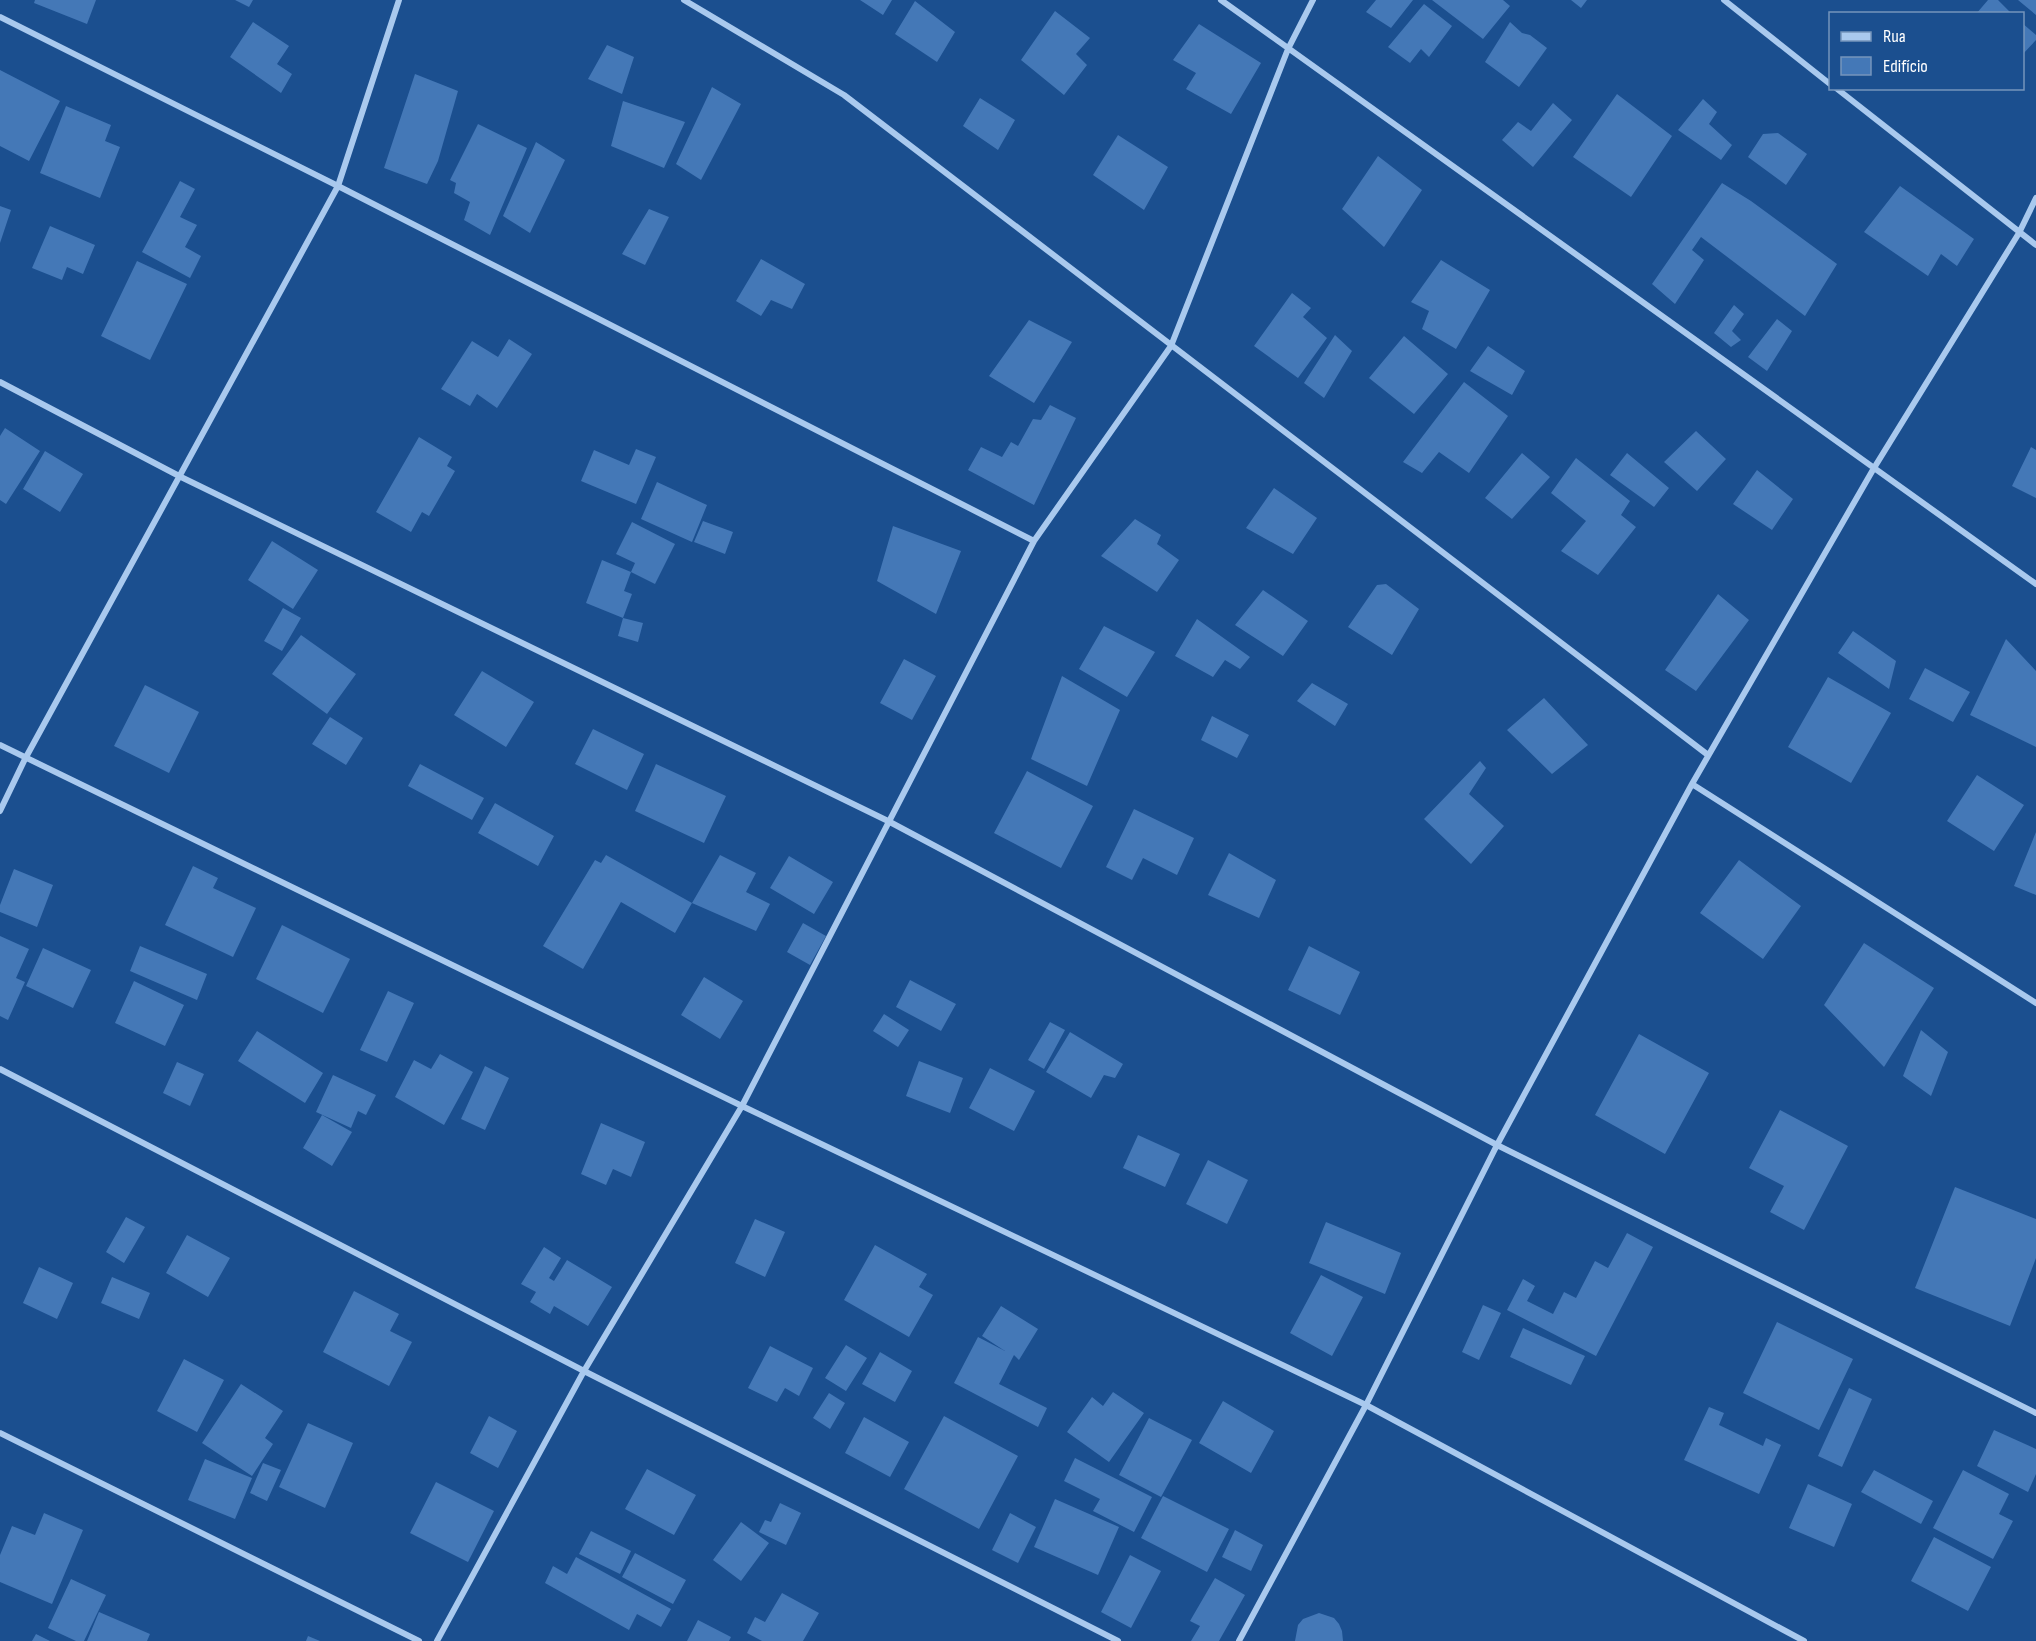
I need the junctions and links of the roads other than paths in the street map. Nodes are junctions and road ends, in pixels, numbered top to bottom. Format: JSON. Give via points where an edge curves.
{"nodes":[{"id":1,"x":399,"y":0,"type":"edge"},
{"id":2,"x":684,"y":0,"type":"edge"},
{"id":3,"x":1221,"y":0,"type":"edge"},
{"id":4,"x":1313,"y":0,"type":"edge"},
{"id":5,"x":1724,"y":0,"type":"edge"},
{"id":6,"x":0,"y":17,"type":"edge"},
{"id":7,"x":1288,"y":49,"type":"junction"},
{"id":8,"x":1829,"y":83,"type":"edge"},
{"id":9,"x":1839,"y":90,"type":"edge"},
{"id":10,"x":338,"y":186,"type":"junction"},
{"id":11,"x":2036,"y":198,"type":"edge"},
{"id":12,"x":2019,"y":233,"type":"junction"},
{"id":13,"x":2036,"y":245,"type":"edge"},
{"id":14,"x":1171,"y":345,"type":"junction"},
{"id":15,"x":0,"y":382,"type":"edge"},
{"id":16,"x":1874,"y":468,"type":"junction"},
{"id":17,"x":181,"y":477,"type":"junction"},
{"id":18,"x":1034,"y":541,"type":"junction"},
{"id":19,"x":2036,"y":585,"type":"edge"},
{"id":20,"x":0,"y":745,"type":"edge"},
{"id":21,"x":1708,"y":755,"type":"junction"},
{"id":22,"x":25,"y":759,"type":"junction"},
{"id":23,"x":1692,"y":784,"type":"junction"},
{"id":24,"x":0,"y":811,"type":"edge"},
{"id":25,"x":888,"y":821,"type":"junction"},
{"id":26,"x":2036,"y":1003,"type":"edge"},
{"id":27,"x":0,"y":1069,"type":"edge"},
{"id":28,"x":742,"y":1106,"type":"junction"},
{"id":29,"x":1497,"y":1145,"type":"junction"},
{"id":30,"x":585,"y":1371,"type":"junction"},
{"id":31,"x":1366,"y":1405,"type":"junction"},
{"id":32,"x":2036,"y":1413,"type":"edge"},
{"id":33,"x":0,"y":1433,"type":"edge"},
{"id":34,"x":419,"y":1641,"type":"edge"},
{"id":35,"x":437,"y":1641,"type":"edge"},
{"id":36,"x":1118,"y":1641,"type":"edge"},
{"id":37,"x":1239,"y":1641,"type":"edge"},
{"id":38,"x":1804,"y":1641,"type":"edge"}],
"edges":[{"from":1,"to":10,"type":"street"},
{"from":2,"to":14,"type":"street","via":[[844,95]]},
{"from":3,"to":7,"type":"street"},
{"from":4,"to":7,"type":"street"},
{"from":5,"to":8,"type":"street"},
{"from":6,"to":10,"type":"street"},
{"from":7,"to":14,"type":"street"},
{"from":7,"to":16,"type":"street"},
{"from":9,"to":12,"type":"street"},
{"from":10,"to":17,"type":"street"},
{"from":10,"to":18,"type":"street"},
{"from":11,"to":12,"type":"street"},
{"from":12,"to":13,"type":"street"},
{"from":12,"to":16,"type":"street"},
{"from":14,"to":18,"type":"street"},
{"from":14,"to":21,"type":"street"},
{"from":15,"to":17,"type":"street"},
{"from":16,"to":19,"type":"street"},
{"from":16,"to":21,"type":"street"},
{"from":17,"to":22,"type":"street"},
{"from":17,"to":25,"type":"street"},
{"from":18,"to":25,"type":"street"},
{"from":20,"to":22,"type":"street"},
{"from":21,"to":23,"type":"street"},
{"from":22,"to":24,"type":"street"},
{"from":22,"to":28,"type":"street"},
{"from":23,"to":26,"type":"street"},
{"from":23,"to":29,"type":"street"},
{"from":25,"to":28,"type":"street"},
{"from":25,"to":29,"type":"street"},
{"from":27,"to":30,"type":"street"},
{"from":28,"to":30,"type":"street"},
{"from":28,"to":31,"type":"street"},
{"from":29,"to":31,"type":"street"},
{"from":29,"to":32,"type":"street"},
{"from":30,"to":35,"type":"street"},
{"from":30,"to":36,"type":"street"},
{"from":31,"to":37,"type":"street"},
{"from":31,"to":38,"type":"street"},
{"from":33,"to":34,"type":"street"}]}
